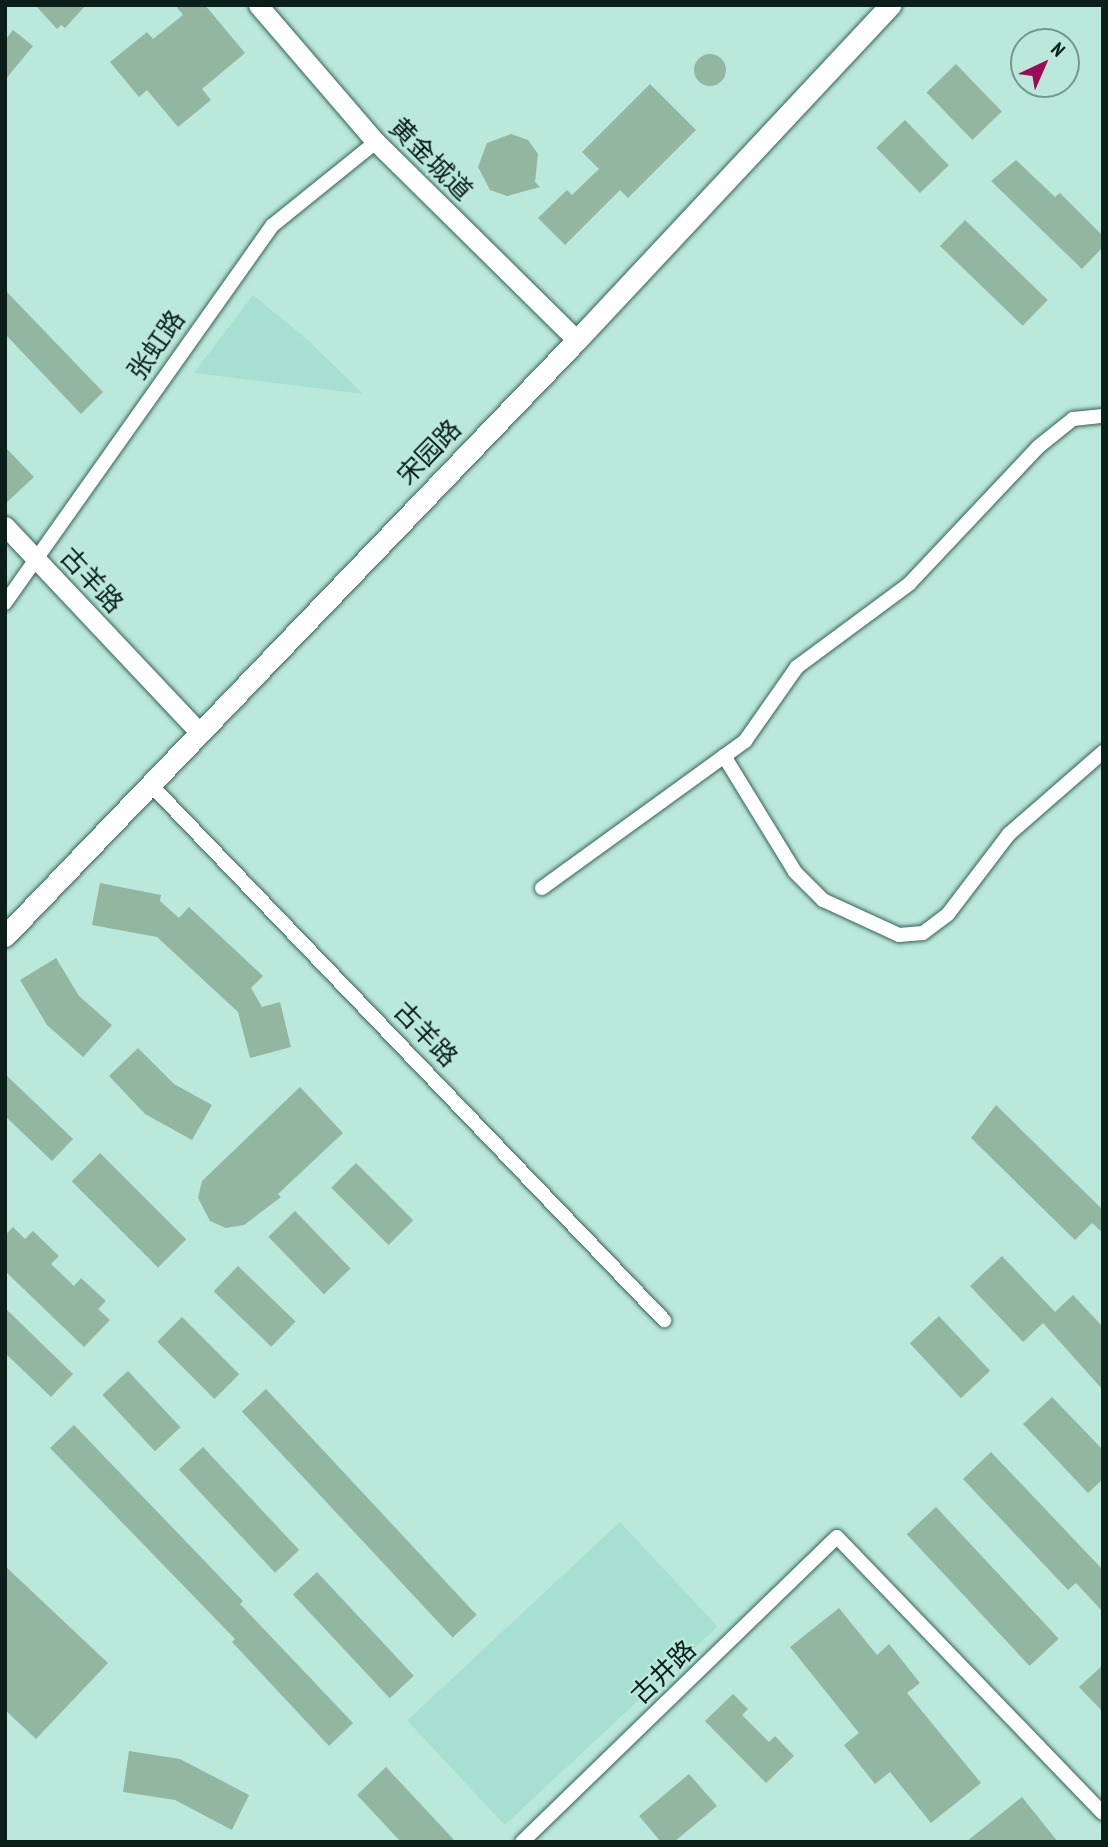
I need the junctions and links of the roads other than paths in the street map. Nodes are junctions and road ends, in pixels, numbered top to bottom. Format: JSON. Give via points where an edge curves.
{"nodes":[{"id":1,"x":258,"y":5,"type":"edge"},
{"id":2,"x":891,"y":5,"type":"edge"},
{"id":3,"x":376,"y":142,"type":"junction"},
{"id":4,"x":577,"y":340,"type":"junction"},
{"id":5,"x":1103,"y":416,"type":"edge"},
{"id":6,"x":5,"y":526,"type":"edge"},
{"id":7,"x":38,"y":560,"type":"junction"},
{"id":8,"x":5,"y":603,"type":"edge"},
{"id":9,"x":199,"y":732,"type":"junction"},
{"id":10,"x":1103,"y":752,"type":"edge"},
{"id":11,"x":724,"y":756,"type":"junction"},
{"id":12,"x":149,"y":784,"type":"junction"},
{"id":13,"x":542,"y":888,"type":"dead end"},
{"id":14,"x":5,"y":936,"type":"edge"},
{"id":15,"x":664,"y":1320,"type":"dead end"},
{"id":16,"x":1103,"y":1813,"type":"edge"},
{"id":17,"x":522,"y":1842,"type":"edge"}],
"edges":[{"from":1,"to":3,"type":"street","name":"黄金城道"},
{"from":2,"to":4,"type":"main road","name":"宋园路"},
{"from":3,"to":4,"type":"street","name":"黄金城道"},
{"from":3,"to":7,"type":"street","name":"张虹路","via":[[273,225],[167,370]]},
{"from":4,"to":9,"type":"main road","name":"宋园路"},
{"from":5,"to":11,"type":"street","via":[[1073,419],[1038,447],[909,584],[797,667],[745,741]]},
{"from":6,"to":7,"type":"street","name":"古羊路"},
{"from":7,"to":8,"type":"street","name":"张虹路"},
{"from":7,"to":9,"type":"street","name":"古羊路"},
{"from":9,"to":12,"type":"main road","name":"宋园路"},
{"from":10,"to":11,"type":"street","via":[[1009,834],[948,914],[923,933],[899,935],[823,900],[795,872]]},
{"from":11,"to":13,"type":"street"},
{"from":12,"to":14,"type":"main road","name":"宋园路"},
{"from":12,"to":15,"type":"street","name":"古羊路"},
{"from":16,"to":17,"type":"street","name":"古井路","via":[[837,1536]]}]}
